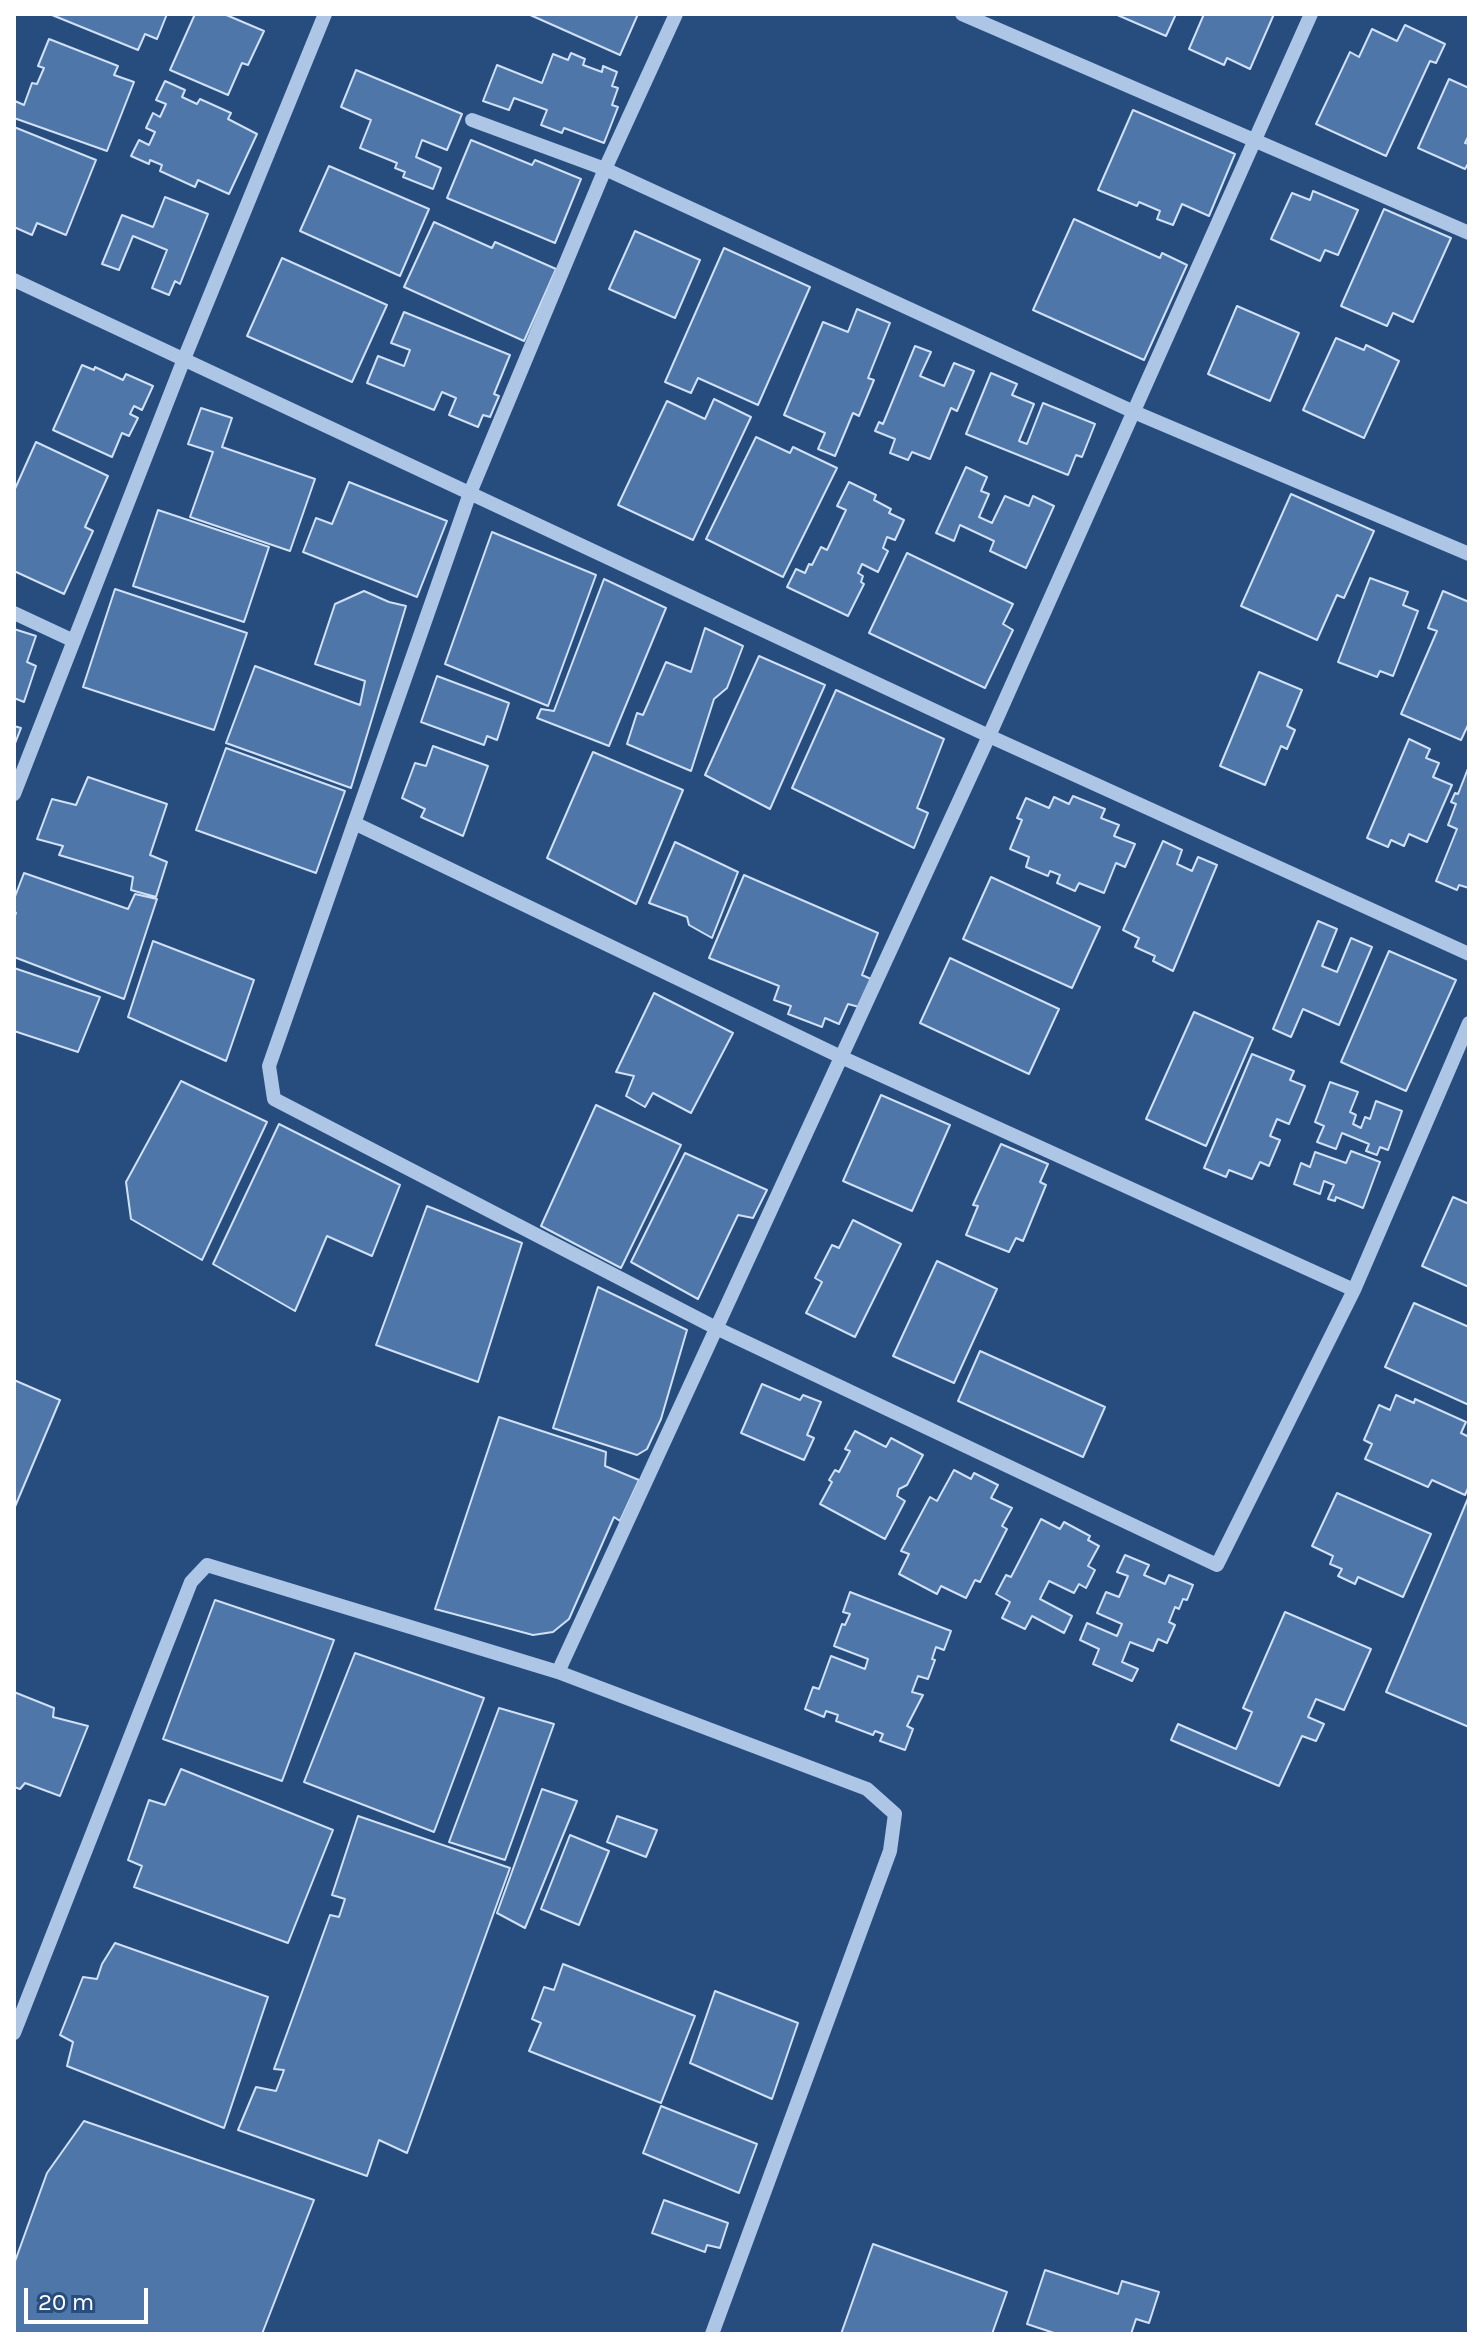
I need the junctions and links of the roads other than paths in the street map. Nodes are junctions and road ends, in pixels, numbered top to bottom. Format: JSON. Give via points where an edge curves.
{"nodes":[{"id":1,"x":325,"y":14,"type":"edge"},
{"id":2,"x":676,"y":14,"type":"edge"},
{"id":3,"x":962,"y":14,"type":"edge"},
{"id":4,"x":1311,"y":14,"type":"edge"},
{"id":5,"x":472,"y":120,"type":"dead end"},
{"id":6,"x":1255,"y":139,"type":"junction"},
{"id":7,"x":605,"y":169,"type":"junction"},
{"id":8,"x":1469,"y":233,"type":"edge"},
{"id":9,"x":14,"y":280,"type":"edge"},
{"id":10,"x":184,"y":359,"type":"junction"},
{"id":11,"x":1134,"y":412,"type":"junction"},
{"id":12,"x":470,"y":493,"type":"junction"},
{"id":13,"x":1469,"y":554,"type":"edge"},
{"id":14,"x":14,"y":613,"type":"edge"},
{"id":15,"x":74,"y":641,"type":"junction"},
{"id":16,"x":989,"y":736,"type":"junction"},
{"id":17,"x":14,"y":794,"type":"edge"},
{"id":18,"x":354,"y":823,"type":"junction"},
{"id":19,"x":1469,"y":954,"type":"edge"},
{"id":20,"x":1469,"y":1023,"type":"edge"},
{"id":21,"x":841,"y":1057,"type":"junction"},
{"id":22,"x":1354,"y":1290,"type":"junction"},
{"id":23,"x":716,"y":1328,"type":"junction"},
{"id":24,"x":558,"y":1672,"type":"junction"},
{"id":25,"x":14,"y":2033,"type":"edge"},
{"id":26,"x":712,"y":2334,"type":"edge"}],
"edges":[{"from":1,"to":10,"type":"street"},
{"from":2,"to":7,"type":"street"},
{"from":3,"to":6,"type":"street"},
{"from":4,"to":6,"type":"street"},
{"from":5,"to":7,"type":"street"},
{"from":6,"to":8,"type":"street"},
{"from":6,"to":11,"type":"street"},
{"from":7,"to":11,"type":"street"},
{"from":7,"to":12,"type":"street"},
{"from":9,"to":10,"type":"street"},
{"from":10,"to":12,"type":"street"},
{"from":10,"to":15,"type":"street"},
{"from":11,"to":13,"type":"street"},
{"from":11,"to":16,"type":"street"},
{"from":12,"to":16,"type":"street"},
{"from":12,"to":18,"type":"street"},
{"from":14,"to":15,"type":"street"},
{"from":15,"to":17,"type":"street"},
{"from":16,"to":19,"type":"street"},
{"from":16,"to":21,"type":"street"},
{"from":18,"to":21,"type":"street"},
{"from":18,"to":23,"type":"street","via":[[269,1066],[274,1099]]},
{"from":20,"to":22,"type":"street"},
{"from":21,"to":22,"type":"street"},
{"from":21,"to":23,"type":"street"},
{"from":22,"to":23,"type":"street","via":[[1217,1565]]},
{"from":23,"to":24,"type":"street"},
{"from":24,"to":25,"type":"street","via":[[207,1565],[191,1582]]},
{"from":24,"to":26,"type":"street","via":[[867,1789],[895,1814],[890,1851]]}]}
